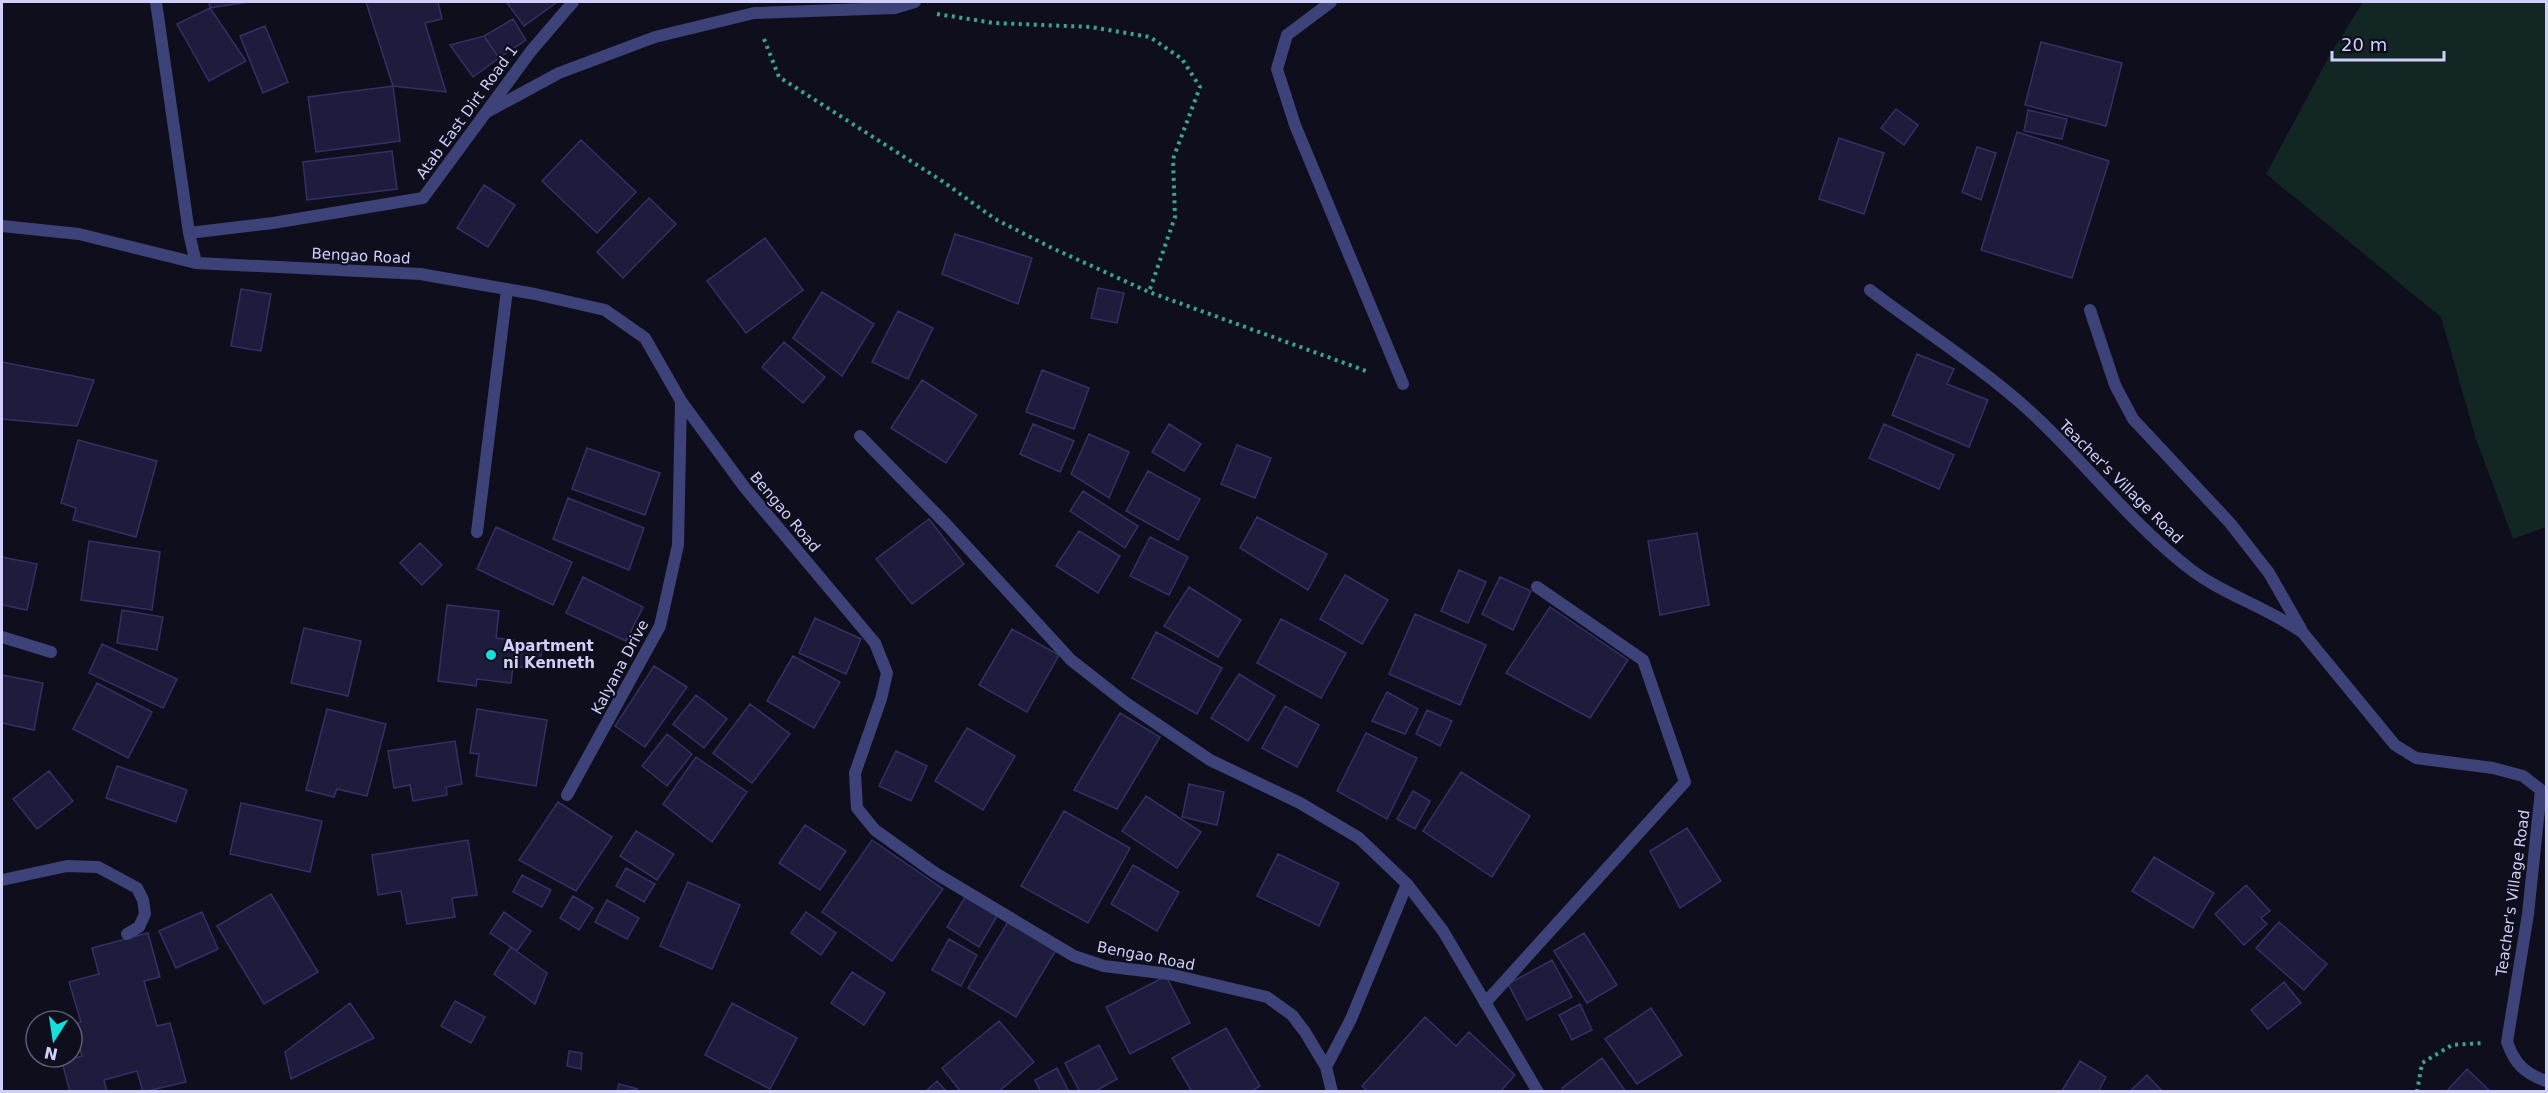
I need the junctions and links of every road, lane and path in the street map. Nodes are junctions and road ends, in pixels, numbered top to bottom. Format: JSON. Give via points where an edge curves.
{"nodes":[{"id":1,"x":156,"y":2,"type":"edge"},
{"id":2,"x":573,"y":2,"type":"edge"},
{"id":3,"x":915,"y":2,"type":"edge"},
{"id":4,"x":1331,"y":2,"type":"edge"},
{"id":5,"x":754,"y":7,"type":"edge"},
{"id":6,"x":895,"y":8,"type":"junction"},
{"id":7,"x":483,"y":114,"type":"junction"},
{"id":8,"x":2,"y":226,"type":"edge"},
{"id":9,"x":189,"y":233,"type":"junction"},
{"id":10,"x":196,"y":263,"type":"junction"},
{"id":11,"x":507,"y":290,"type":"junction"},
{"id":12,"x":1870,"y":290,"type":"dead end"},
{"id":13,"x":1149,"y":292,"type":"junction"},
{"id":14,"x":2090,"y":310,"type":"dead end"},
{"id":15,"x":1403,"y":384,"type":"joint"},
{"id":16,"x":681,"y":401,"type":"junction"},
{"id":17,"x":860,"y":436,"type":"dead end"},
{"id":18,"x":477,"y":532,"type":"dead end"},
{"id":19,"x":1537,"y":587,"type":"dead end"},
{"id":20,"x":2303,"y":633,"type":"junction"},
{"id":21,"x":2,"y":637,"type":"edge"},
{"id":22,"x":51,"y":652,"type":"dead end"},
{"id":23,"x":567,"y":795,"type":"dead end"},
{"id":24,"x":2,"y":880,"type":"edge"},
{"id":25,"x":1407,"y":884,"type":"junction"},
{"id":26,"x":127,"y":934,"type":"dead end"},
{"id":27,"x":1485,"y":1003,"type":"junction"},
{"id":28,"x":2507,"y":1042,"type":"junction"},
{"id":29,"x":1326,"y":1067,"type":"junction"},
{"id":30,"x":2547,"y":1082,"type":"edge"},
{"id":31,"x":1332,"y":1092,"type":"edge"},
{"id":32,"x":1538,"y":1092,"type":"edge"},
{"id":33,"x":2417,"y":1092,"type":"edge"}],
"edges":[{"from":1,"to":9,"type":"street"},
{"from":2,"to":7,"type":"street","name":"Atab East Dirt Road 1"},
{"from":3,"to":6,"type":"street"},
{"from":4,"to":15,"type":"street","via":[[1287,35],[1277,69],[1295,125]]},
{"from":5,"to":6,"type":"street"},
{"from":5,"to":7,"type":"street","via":[[655,37],[559,74]]},
{"from":5,"to":13,"type":"path","via":[[778,76],[995,219]]},
{"from":6,"to":13,"type":"path","via":[[994,23],[1091,27],[1150,37],[1182,59],[1200,87],[1173,159],[1175,217]]},
{"from":7,"to":9,"type":"street","name":"Atab East Dirt Road 1","via":[[423,198]]},
{"from":8,"to":10,"type":"street","name":"Bengao Road","via":[[79,234]]},
{"from":9,"to":10,"type":"street"},
{"from":10,"to":11,"type":"street","name":"Bengao Road","via":[[420,274]]},
{"from":11,"to":16,"type":"street","name":"Bengao Road","via":[[605,310],[645,338]]},
{"from":11,"to":18,"type":"street"},
{"from":12,"to":20,"type":"street","name":"Teacher's Village Road","via":[[2018,399],[2156,541],[2187,567]]},
{"from":13,"to":15,"type":"path"},
{"from":14,"to":20,"type":"street","via":[[2115,385],[2133,419],[2236,531],[2269,573]]},
{"from":16,"to":23,"type":"street","name":"Kalyana Drive","via":[[678,545],[660,626]]},
{"from":16,"to":29,"type":"street","name":"Bengao Road","via":[[745,488],[875,643],[887,673],[855,773],[857,808],[875,830],[935,873],[1074,956],[1104,966],[1169,974],[1267,997],[1292,1015]]},
{"from":17,"to":25,"type":"street","via":[[1071,660],[1210,760],[1300,803],[1359,838]]},
{"from":19,"to":27,"type":"street","via":[[1643,660],[1685,782]]},
{"from":20,"to":28,"type":"street","name":"Teacher's Village Road","via":[[2395,745],[2416,758],[2523,776],[2541,790],[2528,914]]},
{"from":21,"to":22,"type":"street"},
{"from":24,"to":26,"type":"street","via":[[68,866],[98,867],[136,888],[143,900],[145,914],[139,927]]},
{"from":25,"to":27,"type":"street","via":[[1443,931]]},
{"from":25,"to":29,"type":"street","via":[[1351,1019]]},
{"from":27,"to":32,"type":"street"},
{"from":28,"to":30,"type":"street","via":[[2513,1060],[2532,1076]]},
{"from":28,"to":33,"type":"path","via":[[2452,1045],[2422,1063]]},
{"from":29,"to":31,"type":"street","name":"Bengao Road"}]}
